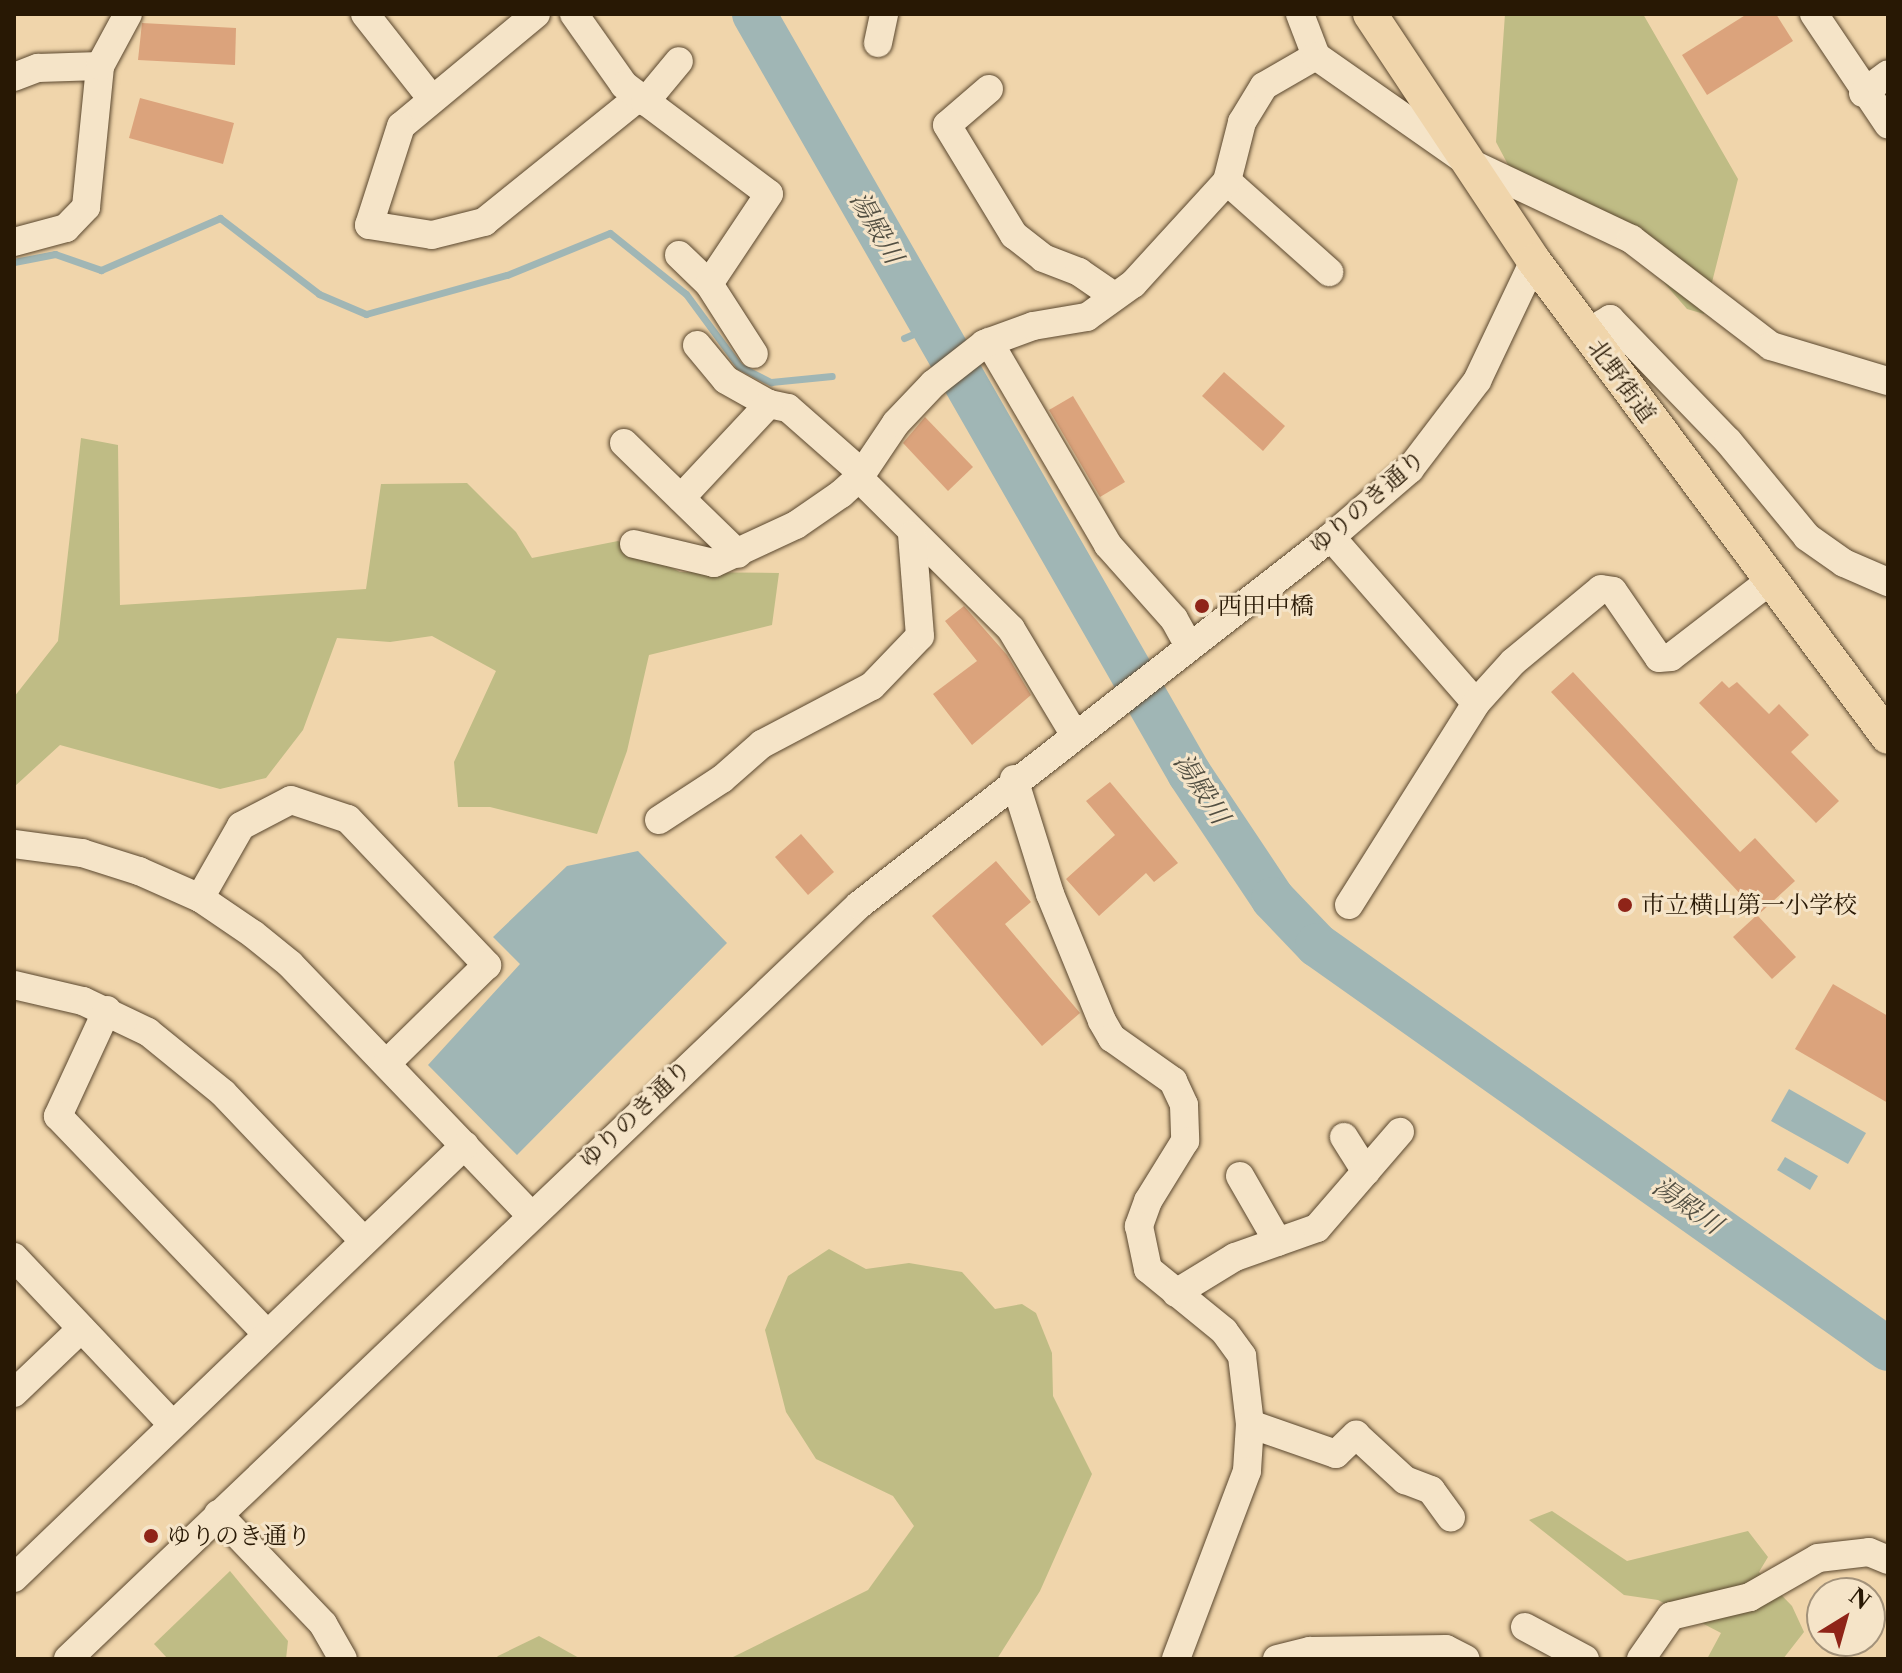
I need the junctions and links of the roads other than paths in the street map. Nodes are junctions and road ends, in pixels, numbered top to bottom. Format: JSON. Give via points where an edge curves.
{"nodes":[{"id":1,"x":128,"y":14,"type":"edge"},
{"id":2,"x":365,"y":14,"type":"edge"},
{"id":3,"x":536,"y":14,"type":"edge"},
{"id":4,"x":574,"y":14,"type":"edge"},
{"id":5,"x":884,"y":14,"type":"edge"},
{"id":6,"x":1300,"y":14,"type":"edge"},
{"id":7,"x":1370,"y":14,"type":"edge"},
{"id":8,"x":1814,"y":14,"type":"edge"},
{"id":9,"x":878,"y":43,"type":"dead end"},
{"id":10,"x":1316,"y":56,"type":"junction"},
{"id":11,"x":679,"y":61,"type":"dead end"},
{"id":12,"x":100,"y":66,"type":"junction"},
{"id":13,"x":1888,"y":74,"type":"edge"},
{"id":14,"x":14,"y":77,"type":"edge"},
{"id":15,"x":989,"y":89,"type":"dead end"},
{"id":16,"x":1863,"y":93,"type":"junction"},
{"id":17,"x":431,"y":98,"type":"junction"},
{"id":18,"x":642,"y":99,"type":"junction"},
{"id":19,"x":1888,"y":124,"type":"edge"},
{"id":20,"x":1466,"y":161,"type":"junction"},
{"id":21,"x":1227,"y":181,"type":"junction"},
{"id":22,"x":14,"y":242,"type":"edge"},
{"id":23,"x":679,"y":255,"type":"dead end"},
{"id":24,"x":1534,"y":261,"type":"junction"},
{"id":25,"x":1329,"y":272,"type":"dead end"},
{"id":26,"x":709,"y":284,"type":"junction"},
{"id":27,"x":1114,"y":296,"type":"junction"},
{"id":28,"x":1586,"y":333,"type":"junction"},
{"id":29,"x":987,"y":343,"type":"junction"},
{"id":30,"x":697,"y":345,"type":"dead end"},
{"id":31,"x":754,"y":354,"type":"dead end"},
{"id":32,"x":1888,"y":381,"type":"edge"},
{"id":33,"x":769,"y":404,"type":"junction"},
{"id":34,"x":624,"y":443,"type":"dead end"},
{"id":35,"x":860,"y":476,"type":"junction"},
{"id":36,"x":681,"y":498,"type":"junction"},
{"id":37,"x":912,"y":535,"type":"junction"},
{"id":38,"x":1331,"y":537,"type":"junction"},
{"id":39,"x":634,"y":544,"type":"dead end"},
{"id":40,"x":738,"y":554,"type":"junction"},
{"id":41,"x":1771,"y":580,"type":"junction"},
{"id":42,"x":1888,"y":582,"type":"edge"},
{"id":43,"x":1189,"y":645,"type":"junction"},
{"id":44,"x":1476,"y":703,"type":"junction"},
{"id":45,"x":1074,"y":734,"type":"junction"},
{"id":46,"x":1888,"y":737,"type":"edge"},
{"id":47,"x":1014,"y":779,"type":"junction"},
{"id":48,"x":659,"y":820,"type":"dead end"},
{"id":49,"x":14,"y":844,"type":"edge"},
{"id":50,"x":200,"y":898,"type":"junction"},
{"id":51,"x":1349,"y":905,"type":"dead end"},
{"id":52,"x":14,"y":985,"type":"edge"},
{"id":53,"x":107,"y":1010,"type":"junction"},
{"id":54,"x":387,"y":1063,"type":"junction"},
{"id":55,"x":1400,"y":1132,"type":"dead end"},
{"id":56,"x":1344,"y":1137,"type":"dead end"},
{"id":57,"x":465,"y":1145,"type":"junction"},
{"id":58,"x":1366,"y":1172,"type":"junction"},
{"id":59,"x":1240,"y":1176,"type":"dead end"},
{"id":60,"x":530,"y":1214,"type":"junction"},
{"id":61,"x":364,"y":1241,"type":"junction"},
{"id":62,"x":1278,"y":1242,"type":"junction"},
{"id":63,"x":14,"y":1257,"type":"edge"},
{"id":64,"x":1176,"y":1293,"type":"junction"},
{"id":65,"x":81,"y":1329,"type":"junction"},
{"id":66,"x":267,"y":1334,"type":"junction"},
{"id":67,"x":14,"y":1393,"type":"edge"},
{"id":68,"x":1250,"y":1424,"type":"junction"},
{"id":69,"x":173,"y":1425,"type":"junction"},
{"id":70,"x":218,"y":1514,"type":"junction"},
{"id":71,"x":1451,"y":1518,"type":"dead end"},
{"id":72,"x":1888,"y":1560,"type":"edge"},
{"id":73,"x":14,"y":1578,"type":"edge"},
{"id":74,"x":1525,"y":1627,"type":"dead end"},
{"id":75,"x":68,"y":1659,"type":"edge"},
{"id":76,"x":343,"y":1659,"type":"edge"},
{"id":77,"x":1176,"y":1659,"type":"edge"},
{"id":78,"x":1277,"y":1659,"type":"edge"},
{"id":79,"x":1466,"y":1659,"type":"edge"},
{"id":80,"x":1585,"y":1659,"type":"edge"},
{"id":81,"x":1641,"y":1659,"type":"edge"}],
"edges":[{"from":1,"to":12,"type":"street"},
{"from":2,"to":17,"type":"street"},
{"from":3,"to":17,"type":"street"},
{"from":4,"to":18,"type":"street","via":[[605,64]]},
{"from":5,"to":9,"type":"street"},
{"from":6,"to":10,"type":"street"},
{"from":7,"to":20,"type":"main road","name":"北野街道"},
{"from":8,"to":16,"type":"street"},
{"from":10,"to":20,"type":"street"},
{"from":10,"to":21,"type":"street","via":[[1264,86],[1242,122]]},
{"from":11,"to":18,"type":"street"},
{"from":12,"to":14,"type":"street","via":[[38,68]]},
{"from":12,"to":22,"type":"street","via":[[86,207],[66,228]]},
{"from":13,"to":16,"type":"street"},
{"from":15,"to":27,"type":"street","via":[[947,125],[969,162],[1014,235],[1043,258],[1079,272]]},
{"from":16,"to":19,"type":"street"},
{"from":17,"to":18,"type":"street","via":[[401,126],[369,225],[432,235],[484,222]]},
{"from":18,"to":26,"type":"street","via":[[769,194]]},
{"from":20,"to":24,"type":"main road","name":"北野街道"},
{"from":20,"to":32,"type":"street","via":[[1631,239],[1771,346]]},
{"from":21,"to":25,"type":"street"},
{"from":21,"to":27,"type":"street","via":[[1133,284]]},
{"from":23,"to":26,"type":"street"},
{"from":24,"to":28,"type":"main road","name":"北野街道"},
{"from":24,"to":38,"type":"street","name":"ゆりのき通り","via":[[1460,409],[1410,469]]},
{"from":26,"to":31,"type":"street"},
{"from":27,"to":29,"type":"street","via":[[1087,317],[1033,326]]},
{"from":28,"to":41,"type":"main road","name":"北野街道"},
{"from":28,"to":42,"type":"street","via":[[1610,319],[1720,432],[1807,537],[1844,563]]},
{"from":29,"to":35,"type":"street","via":[[938,380],[896,423]]},
{"from":29,"to":43,"type":"street","via":[[1108,545],[1174,619]]},
{"from":30,"to":33,"type":"street","via":[[726,380]]},
{"from":33,"to":35,"type":"street","via":[[788,408]]},
{"from":33,"to":36,"type":"street"},
{"from":34,"to":36,"type":"street"},
{"from":35,"to":37,"type":"street"},
{"from":35,"to":40,"type":"street","via":[[796,525]]},
{"from":36,"to":40,"type":"street"},
{"from":37,"to":45,"type":"street","via":[[1011,629]]},
{"from":37,"to":48,"type":"street","via":[[920,636],[872,686],[762,744],[722,779]]},
{"from":38,"to":43,"type":"street","name":"ゆりのき通り"},
{"from":38,"to":44,"type":"street"},
{"from":39,"to":40,"type":"street","via":[[694,562],[714,563]]},
{"from":41,"to":44,"type":"street","via":[[1671,657],[1659,658],[1613,591],[1601,589],[1513,662]]},
{"from":41,"to":46,"type":"main road","name":"北野街道"},
{"from":43,"to":45,"type":"street","name":"ゆりのき通り"},
{"from":44,"to":51,"type":"street"},
{"from":45,"to":47,"type":"street","name":"ゆりのき通り"},
{"from":47,"to":60,"type":"street","name":"ゆりのき通り","via":[[802,956]]},
{"from":47,"to":64,"type":"street","via":[[1050,894],[1102,1021],[1112,1038],[1173,1081],[1184,1105],[1185,1141],[1139,1226],[1148,1269]]},
{"from":49,"to":50,"type":"street","via":[[82,853]]},
{"from":50,"to":54,"type":"street","via":[[290,964]]},
{"from":50,"to":54,"type":"street","via":[[241,826],[291,800],[348,819],[487,965]]},
{"from":52,"to":53,"type":"street"},
{"from":53,"to":61,"type":"street","via":[[148,1032],[201,1074]]},
{"from":53,"to":66,"type":"street","via":[[58,1116]]},
{"from":54,"to":57,"type":"street"},
{"from":55,"to":58,"type":"street"},
{"from":56,"to":58,"type":"street"},
{"from":57,"to":60,"type":"street"},
{"from":57,"to":61,"type":"street"},
{"from":58,"to":62,"type":"street","via":[[1317,1228]]},
{"from":59,"to":62,"type":"street"},
{"from":60,"to":70,"type":"street","name":"ゆりのき通り"},
{"from":61,"to":66,"type":"street"},
{"from":62,"to":64,"type":"street","via":[[1235,1257]]},
{"from":63,"to":65,"type":"street"},
{"from":64,"to":68,"type":"street","via":[[1224,1331],[1242,1356]]},
{"from":65,"to":67,"type":"street"},
{"from":65,"to":69,"type":"street"},
{"from":66,"to":69,"type":"street"},
{"from":68,"to":71,"type":"street","via":[[1336,1454],[1356,1435],[1405,1480],[1431,1490]]},
{"from":68,"to":77,"type":"street","via":[[1247,1471]]},
{"from":69,"to":73,"type":"street"},
{"from":70,"to":75,"type":"street","name":"ゆりのき通り"},
{"from":70,"to":76,"type":"street","via":[[323,1624]]},
{"from":72,"to":81,"type":"street","via":[[1869,1552],[1818,1558],[1750,1597],[1671,1616]]},
{"from":74,"to":80,"type":"street"},
{"from":78,"to":79,"type":"street","via":[[1310,1651],[1446,1649]]}]}
